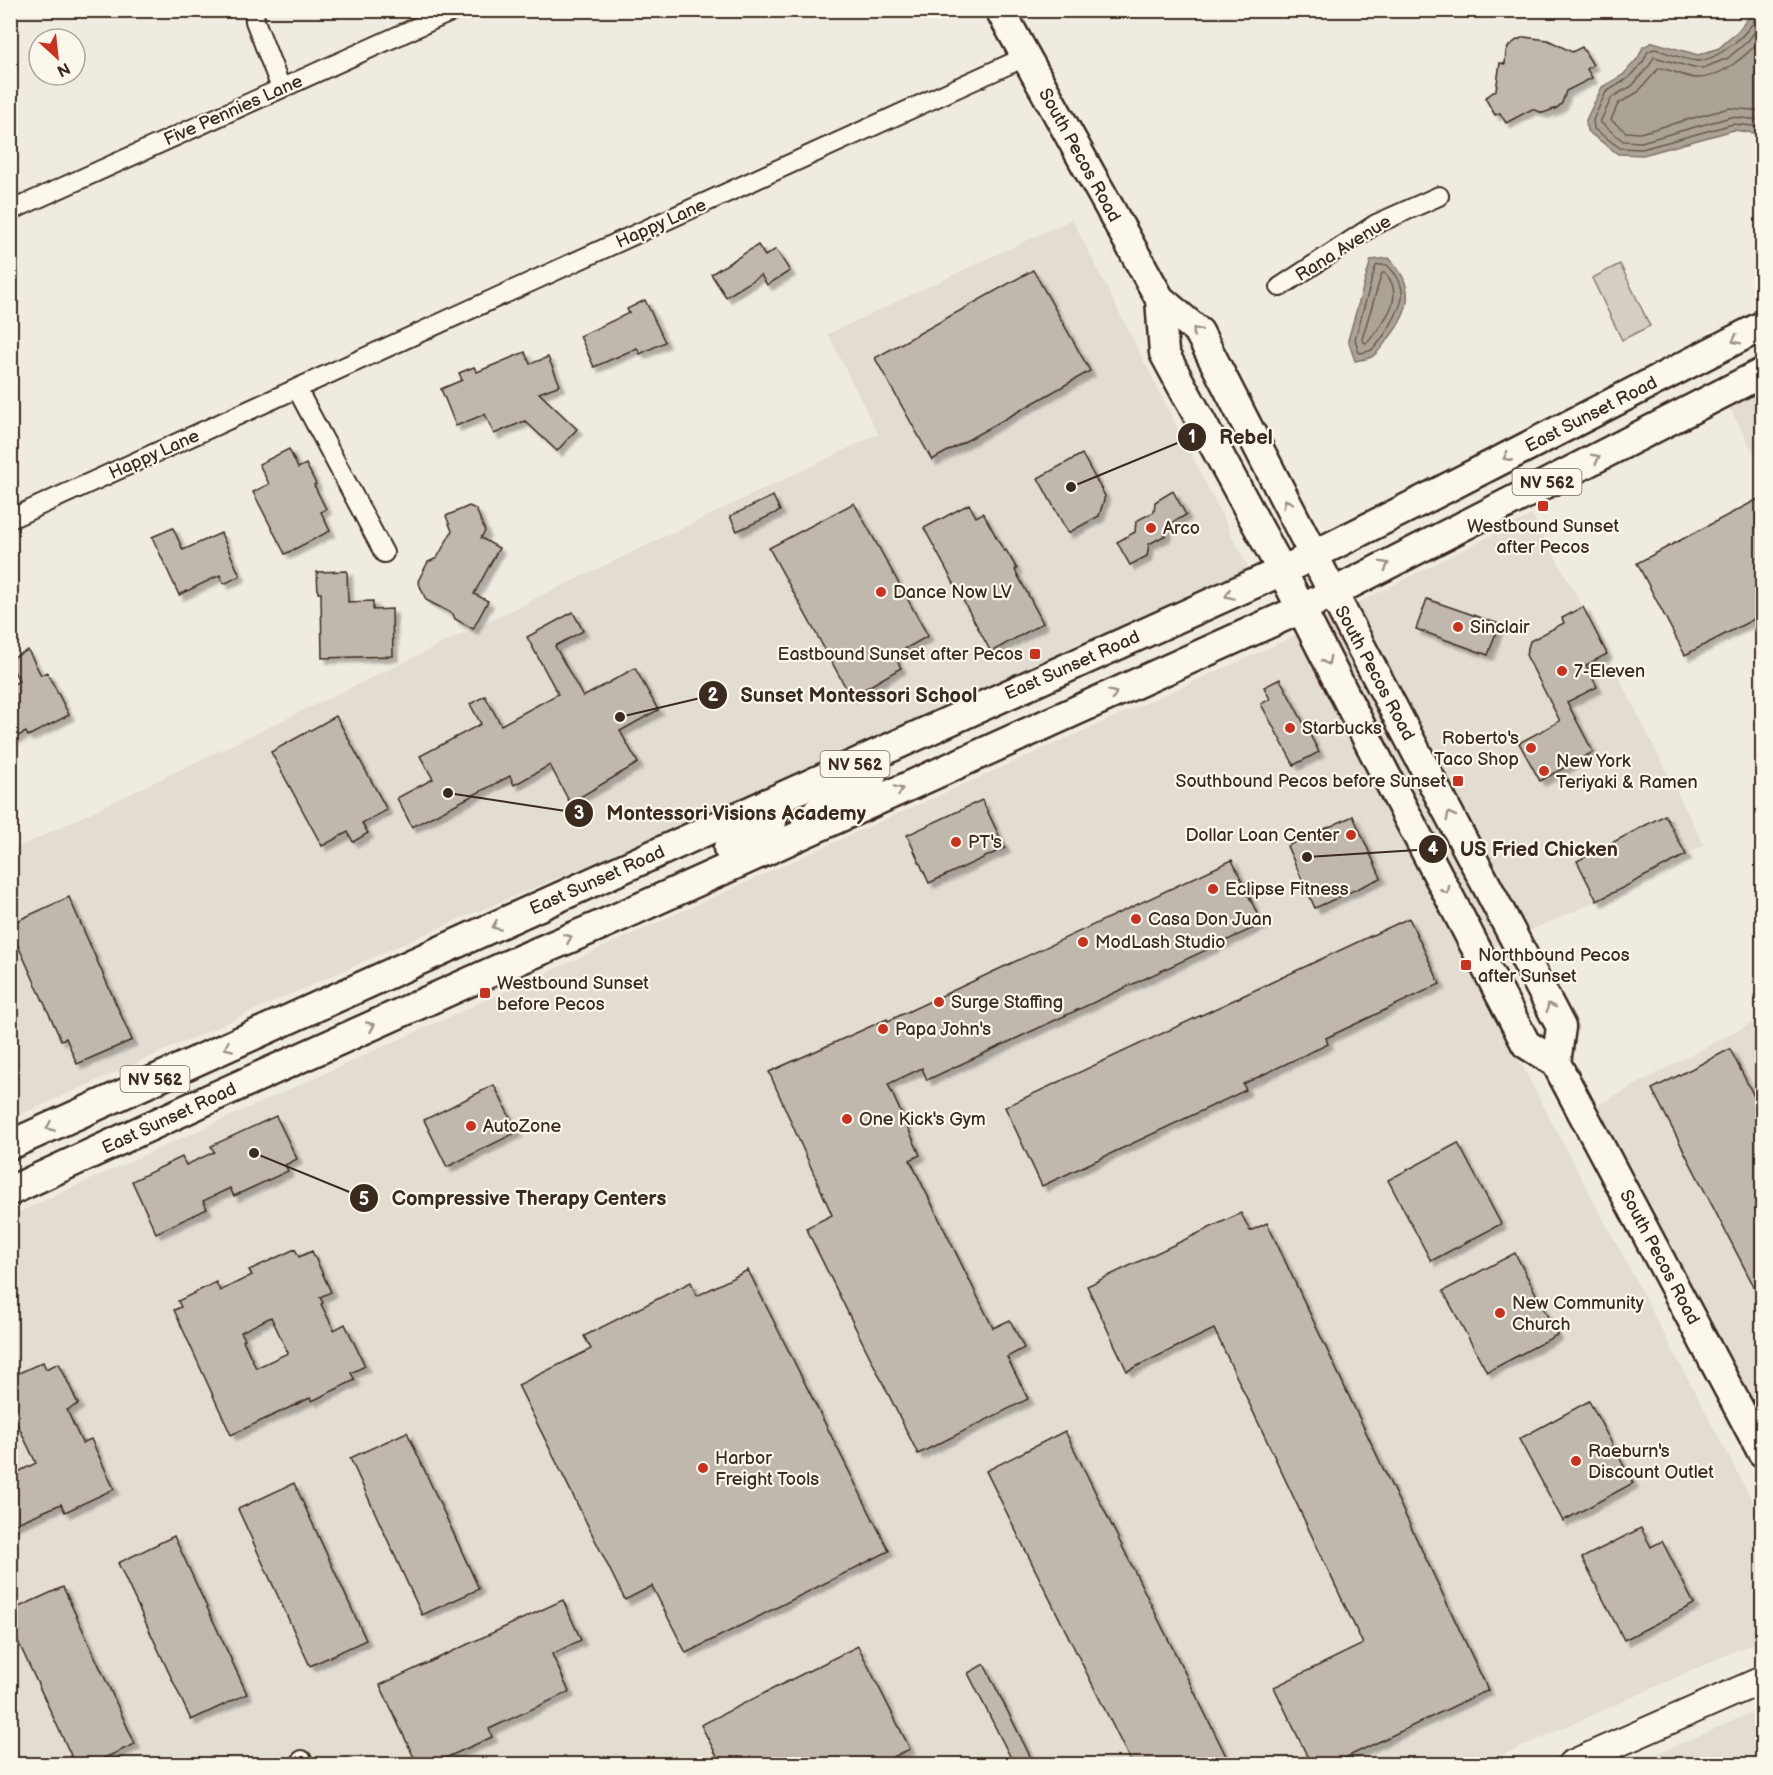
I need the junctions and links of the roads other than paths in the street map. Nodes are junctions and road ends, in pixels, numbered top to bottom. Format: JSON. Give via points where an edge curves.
{"nodes":[{"id":1,"x":254,"y":10,"type":"edge"},
{"id":2,"x":455,"y":10,"type":"edge"},
{"id":3,"x":1000,"y":10,"type":"edge"},
{"id":4,"x":1025,"y":57,"type":"junction"},
{"id":5,"x":281,"y":88,"type":"junction"},
{"id":6,"x":1440,"y":196,"type":"dead end"},
{"id":7,"x":10,"y":211,"type":"edge"},
{"id":8,"x":1280,"y":287,"type":"dead end"},
{"id":9,"x":1160,"y":299,"type":"junction"},
{"id":10,"x":1762,"y":326,"type":"edge"},
{"id":11,"x":1762,"y":356,"type":"edge"},
{"id":12,"x":1762,"y":373,"type":"edge"},
{"id":13,"x":297,"y":389,"type":"junction"},
{"id":14,"x":1722,"y":394,"type":"junction"},
{"id":15,"x":10,"y":519,"type":"edge"},
{"id":16,"x":384,"y":553,"type":"dead end"},
{"id":17,"x":1314,"y":555,"type":"junction"},
{"id":18,"x":1282,"y":571,"type":"junction"},
{"id":19,"x":1333,"y":592,"type":"junction"},
{"id":20,"x":1301,"y":609,"type":"junction"},
{"id":21,"x":944,"y":724,"type":"junction"},
{"id":22,"x":767,"y":803,"type":"junction"},
{"id":23,"x":805,"y":833,"type":"junction"},
{"id":24,"x":669,"y":894,"type":"junction"},
{"id":25,"x":300,"y":1014,"type":"junction"},
{"id":26,"x":270,"y":1028,"type":"junction"},
{"id":27,"x":317,"y":1050,"type":"junction"},
{"id":28,"x":288,"y":1063,"type":"junction"},
{"id":29,"x":1556,"y":1063,"type":"junction"},
{"id":30,"x":10,"y":1145,"type":"edge"},
{"id":31,"x":10,"y":1191,"type":"edge"},
{"id":32,"x":1762,"y":1452,"type":"edge"},
{"id":33,"x":1762,"y":1680,"type":"edge"},
{"id":34,"x":1571,"y":1764,"type":"edge"}],
"edges":[{"from":1,"to":5,"type":"street"},
{"from":2,"to":5,"type":"street","name":"Five Pennies Lane"},
{"from":3,"to":4,"type":"main road","name":"South Pecos Road"},
{"from":4,"to":9,"type":"main road","name":"South Pecos Road"},
{"from":4,"to":13,"type":"street","name":"Happy Lane"},
{"from":5,"to":7,"type":"street","name":"Five Pennies Lane"},
{"from":6,"to":8,"type":"street","name":"Rana Avenue","via":[[1376,224]]},
{"from":17,"to":9,"type":"main road","name":"South Pecos Road","one_way":true,"via":[[1199,332]]},
{"from":9,"to":18,"type":"main road","name":"South Pecos Road","via":[[1164,353]]},
{"from":10,"to":17,"type":"main road","name":"East Sunset Road","number":"NV 562","one_way":true},
{"from":11,"to":14,"type":"main road"},
{"from":12,"to":14,"type":"main road","name":"East Sunset Road","number":"NV 562"},
{"from":13,"to":15,"type":"street","name":"Happy Lane"},
{"from":13,"to":16,"type":"street"},
{"from":19,"to":14,"type":"main road","name":"East Sunset Road","number":"NV 562","one_way":true},
{"from":17,"to":18,"type":"main road","name":"East Sunset Road","number":"NV 562"},
{"from":17,"to":19,"type":"main road","name":"South Pecos Road"},
{"from":18,"to":20,"type":"main road","name":"South Pecos Road"},
{"from":18,"to":21,"type":"main road","name":"East Sunset Road","number":"NV 562","one_way":true},
{"from":19,"to":20,"type":"main road","name":"East Sunset Road","number":"NV 562"},
{"from":29,"to":19,"type":"main road","name":"South Pecos Road","one_way":true,"via":[[1561,1027]]},
{"from":23,"to":20,"type":"main road","name":"East Sunset Road","number":"NV 562","one_way":true},
{"from":20,"to":29,"type":"main road","name":"South Pecos Road","one_way":true,"via":[[1526,1044]]},
{"from":21,"to":22,"type":"main road","name":"East Sunset Road","number":"NV 562"},
{"from":21,"to":23,"type":"main road","via":[[940,736],[924,751],[837,794],[806,823]]},
{"from":22,"to":24,"type":"main road","via":[[772,822],[756,835],[684,874]]},
{"from":22,"to":25,"type":"main road","name":"East Sunset Road","number":"NV 562","one_way":true},
{"from":23,"to":24,"type":"main road","name":"East Sunset Road","number":"NV 562"},
{"from":27,"to":24,"type":"main road","name":"East Sunset Road","number":"NV 562","one_way":true},
{"from":25,"to":26,"type":"main road","name":"East Sunset Road","number":"NV 562"},
{"from":25,"to":27,"type":"main road"},
{"from":26,"to":28,"type":"main road"},
{"from":26,"to":30,"type":"main road","name":"East Sunset Road","number":"NV 562","one_way":true},
{"from":27,"to":28,"type":"main road","name":"East Sunset Road","number":"NV 562"},
{"from":28,"to":31,"type":"main road","name":"East Sunset Road","number":"NV 562"},
{"from":29,"to":32,"type":"main road","name":"South Pecos Road"},
{"from":33,"to":34,"type":"street"}]}
